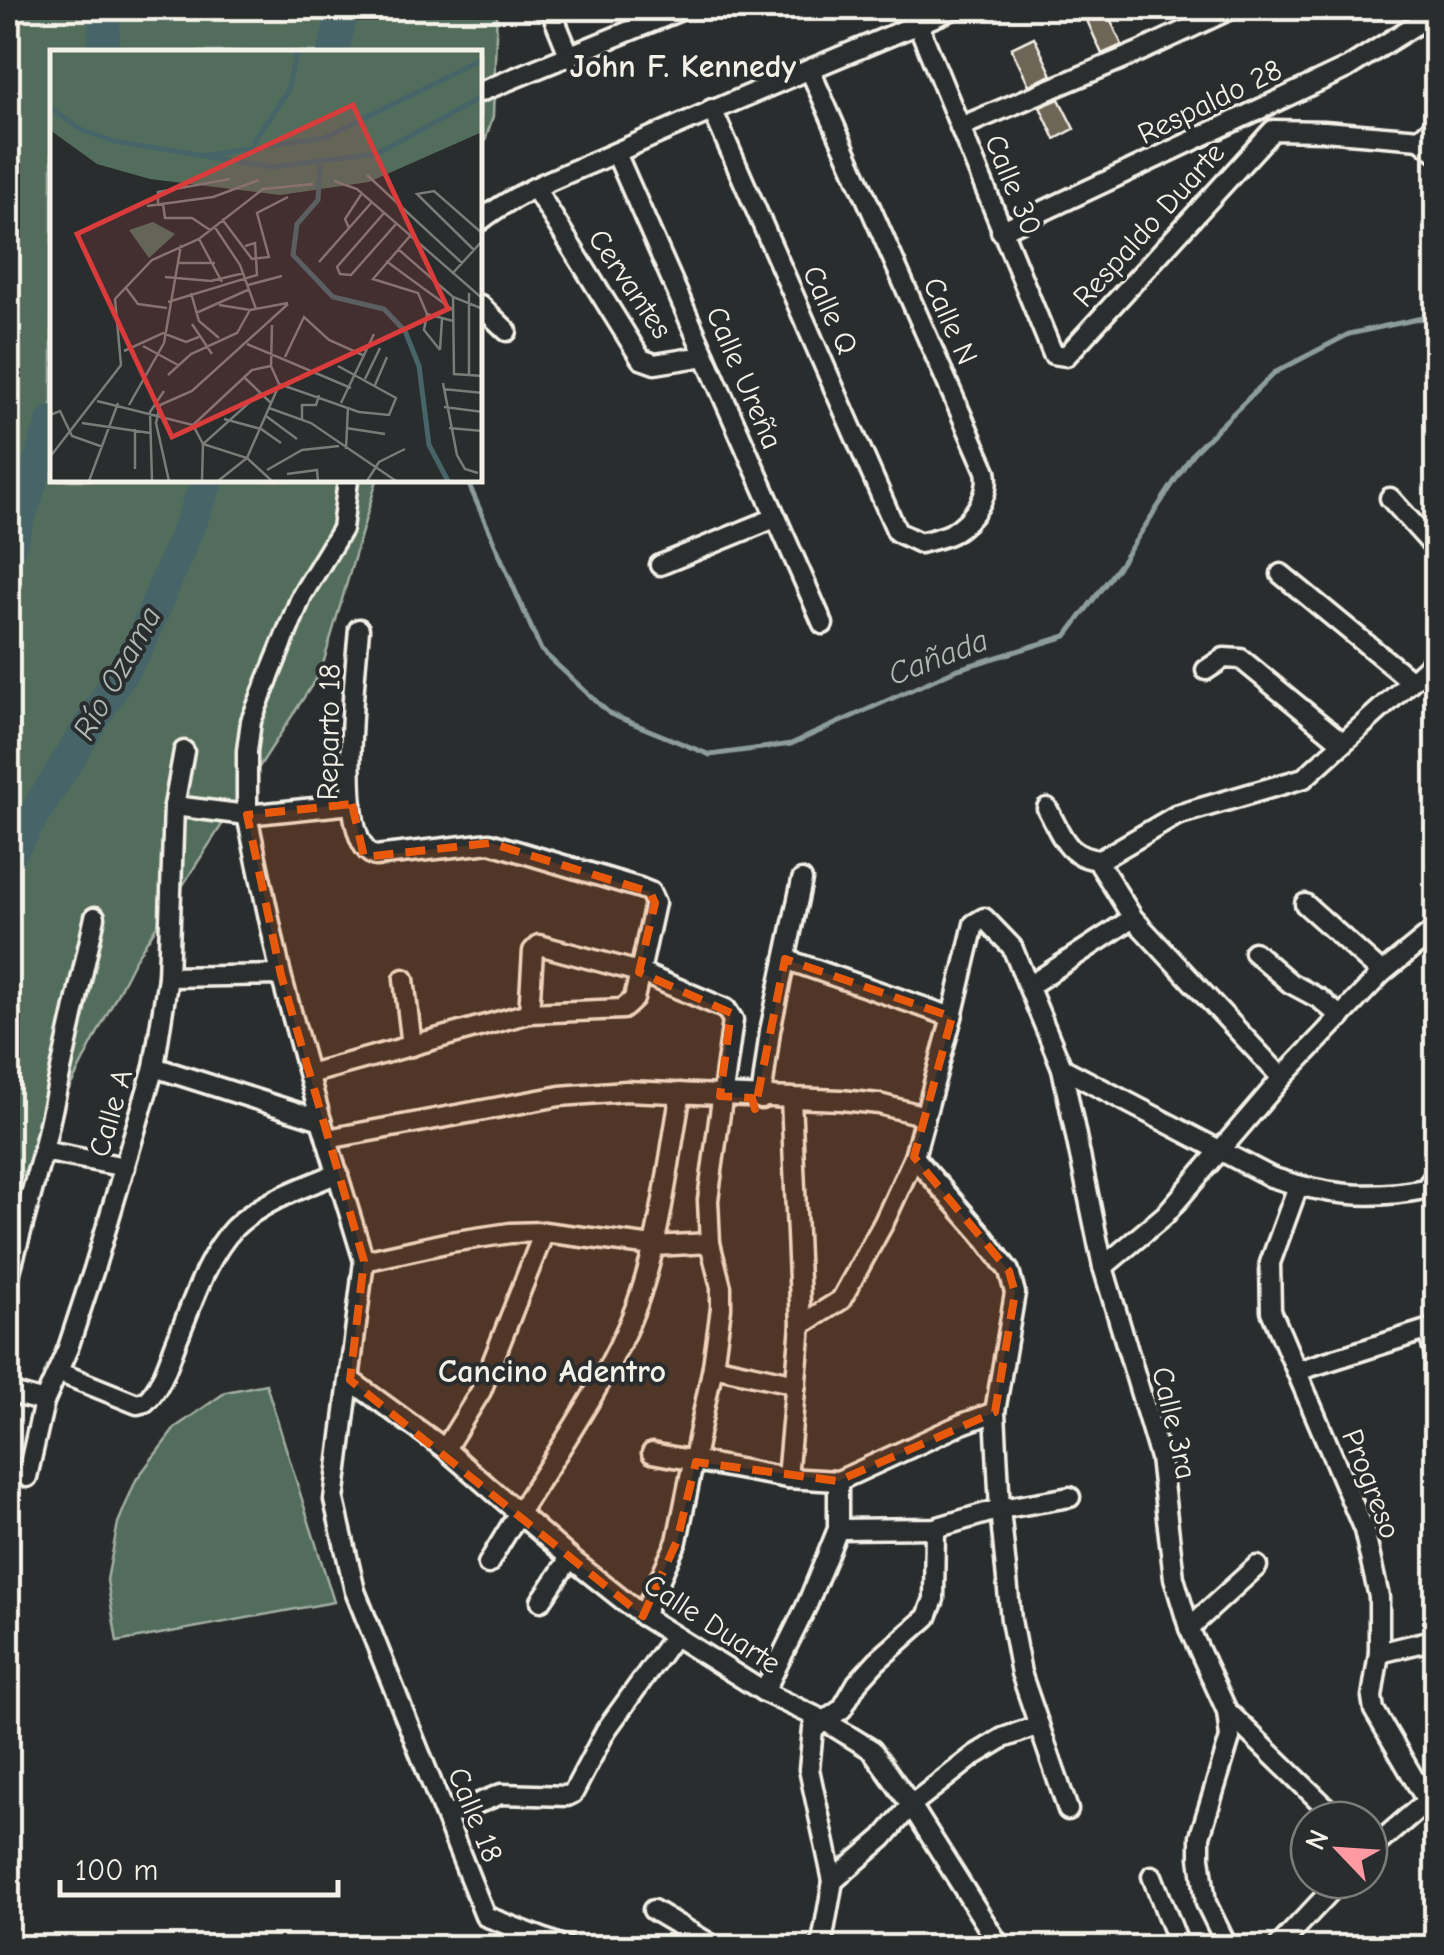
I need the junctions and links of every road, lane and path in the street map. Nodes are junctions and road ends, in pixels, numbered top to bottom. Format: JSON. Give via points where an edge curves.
{"nodes":[{"id":1,"x":550,"y":8,"type":"edge"},
{"id":2,"x":686,"y":8,"type":"edge"},
{"id":3,"x":956,"y":8,"type":"edge"},
{"id":4,"x":1233,"y":8,"type":"edge"},
{"id":5,"x":1436,"y":12,"type":"edge"},
{"id":6,"x":918,"y":24,"type":"junction"},
{"id":7,"x":570,"y":57,"type":"junction"},
{"id":8,"x":810,"y":70,"type":"junction"},
{"id":9,"x":482,"y":91,"type":"edge"},
{"id":10,"x":1267,"y":103,"type":"junction"},
{"id":11,"x":712,"y":109,"type":"junction"},
{"id":12,"x":1436,"y":124,"type":"edge"},
{"id":13,"x":960,"y":127,"type":"junction"},
{"id":14,"x":1273,"y":130,"type":"junction"},
{"id":15,"x":1420,"y":139,"type":"junction"},
{"id":16,"x":616,"y":152,"type":"junction"},
{"id":17,"x":1436,"y":152,"type":"edge"},
{"id":18,"x":534,"y":188,"type":"junction"},
{"id":19,"x":482,"y":219,"type":"edge"},
{"id":20,"x":1001,"y":231,"type":"junction"},
{"id":21,"x":482,"y":306,"type":"edge"},
{"id":22,"x":507,"y":331,"type":"dead end"},
{"id":23,"x":706,"y":356,"type":"junction"},
{"id":24,"x":1066,"y":356,"type":"joint"},
{"id":25,"x":348,"y":482,"type":"edge"},
{"id":26,"x":1390,"y":498,"type":"dead end"},
{"id":27,"x":775,"y":518,"type":"junction"},
{"id":28,"x":898,"y":532,"type":"joint"},
{"id":29,"x":1436,"y":549,"type":"edge"},
{"id":30,"x":660,"y":565,"type":"dead end"},
{"id":31,"x":1281,"y":574,"type":"dead end"},
{"id":32,"x":822,"y":624,"type":"dead end"},
{"id":33,"x":359,"y":628,"type":"dead end"},
{"id":34,"x":1436,"y":659,"type":"edge"},
{"id":35,"x":1206,"y":670,"type":"dead end"},
{"id":36,"x":1410,"y":680,"type":"junction"},
{"id":37,"x":1343,"y":743,"type":"junction"},
{"id":38,"x":184,"y":751,"type":"dead end"},
{"id":39,"x":352,"y":804,"type":"junction"},
{"id":40,"x":174,"y":806,"type":"junction"},
{"id":41,"x":1047,"y":808,"type":"dead end"},
{"id":42,"x":248,"y":815,"type":"junction"},
{"id":43,"x":1100,"y":860,"type":"junction"},
{"id":44,"x":802,"y":880,"type":"dead end"},
{"id":45,"x":1304,"y":904,"type":"dead end"},
{"id":46,"x":95,"y":916,"type":"dead end"},
{"id":47,"x":1132,"y":918,"type":"junction"},
{"id":48,"x":1436,"y":929,"type":"edge"},
{"id":49,"x":1254,"y":952,"type":"dead end"},
{"id":50,"x":785,"y":959,"type":"junction"},
{"id":51,"x":639,"y":972,"type":"junction"},
{"id":52,"x":1382,"y":973,"type":"junction"},
{"id":53,"x":281,"y":975,"type":"junction"},
{"id":54,"x":168,"y":977,"type":"junction"},
{"id":55,"x":404,"y":979,"type":"dead end"},
{"id":56,"x":1029,"y":986,"type":"junction"},
{"id":57,"x":529,"y":1013,"type":"junction"},
{"id":58,"x":1341,"y":1016,"type":"junction"},
{"id":59,"x":952,"y":1018,"type":"junction"},
{"id":60,"x":412,"y":1046,"type":"junction"},
{"id":61,"x":154,"y":1067,"type":"junction"},
{"id":62,"x":1062,"y":1068,"type":"junction"},
{"id":63,"x":309,"y":1074,"type":"junction"},
{"id":64,"x":1282,"y":1078,"type":"junction"},
{"id":65,"x":681,"y":1093,"type":"junction"},
{"id":66,"x":720,"y":1096,"type":"junction"},
{"id":67,"x":791,"y":1098,"type":"junction"},
{"id":68,"x":762,"y":1099,"type":"junction"},
{"id":69,"x":925,"y":1116,"type":"junction"},
{"id":70,"x":321,"y":1120,"type":"junction"},
{"id":71,"x":327,"y":1139,"type":"junction"},
{"id":72,"x":1221,"y":1148,"type":"junction"},
{"id":73,"x":42,"y":1151,"type":"junction"},
{"id":74,"x":914,"y":1156,"type":"junction"},
{"id":75,"x":124,"y":1167,"type":"junction"},
{"id":76,"x":338,"y":1172,"type":"junction"},
{"id":77,"x":1298,"y":1186,"type":"junction"},
{"id":78,"x":1433,"y":1188,"type":"edge"},
{"id":79,"x":544,"y":1232,"type":"junction"},
{"id":80,"x":710,"y":1242,"type":"junction"},
{"id":81,"x":653,"y":1246,"type":"junction"},
{"id":82,"x":364,"y":1260,"type":"junction"},
{"id":83,"x":1103,"y":1267,"type":"junction"},
{"id":84,"x":8,"y":1278,"type":"edge"},
{"id":85,"x":802,"y":1325,"type":"junction"},
{"id":86,"x":1432,"y":1328,"type":"edge"},
{"id":87,"x":1436,"y":1359,"type":"edge"},
{"id":88,"x":713,"y":1366,"type":"junction"},
{"id":89,"x":58,"y":1372,"type":"junction"},
{"id":90,"x":1297,"y":1372,"type":"junction"},
{"id":91,"x":350,"y":1380,"type":"junction"},
{"id":92,"x":796,"y":1384,"type":"junction"},
{"id":93,"x":8,"y":1392,"type":"edge"},
{"id":94,"x":44,"y":1402,"type":"junction"},
{"id":95,"x":996,"y":1412,"type":"junction"},
{"id":96,"x":446,"y":1449,"type":"junction"},
{"id":97,"x":652,"y":1453,"type":"dead end"},
{"id":98,"x":696,"y":1462,"type":"junction"},
{"id":99,"x":27,"y":1477,"type":"dead end"},
{"id":100,"x":788,"y":1478,"type":"junction"},
{"id":101,"x":838,"y":1481,"type":"junction"},
{"id":102,"x":1070,"y":1497,"type":"dead end"},
{"id":103,"x":1000,"y":1510,"type":"junction"},
{"id":104,"x":518,"y":1512,"type":"junction"},
{"id":105,"x":935,"y":1528,"type":"junction"},
{"id":106,"x":838,"y":1530,"type":"junction"},
{"id":107,"x":570,"y":1558,"type":"junction"},
{"id":108,"x":488,"y":1564,"type":"dead end"},
{"id":109,"x":1257,"y":1566,"type":"dead end"},
{"id":110,"x":542,"y":1601,"type":"dead end"},
{"id":111,"x":643,"y":1616,"type":"junction"},
{"id":112,"x":1189,"y":1628,"type":"junction"},
{"id":113,"x":674,"y":1636,"type":"junction"},
{"id":114,"x":1436,"y":1638,"type":"edge"},
{"id":115,"x":1379,"y":1653,"type":"junction"},
{"id":116,"x":764,"y":1692,"type":"junction"},
{"id":117,"x":1227,"y":1711,"type":"junction"},
{"id":118,"x":824,"y":1721,"type":"junction"},
{"id":119,"x":1039,"y":1725,"type":"junction"},
{"id":120,"x":1432,"y":1799,"type":"edge"},
{"id":121,"x":1319,"y":1800,"type":"edge"},
{"id":122,"x":911,"y":1805,"type":"junction"},
{"id":123,"x":1068,"y":1810,"type":"dead end"},
{"id":124,"x":447,"y":1816,"type":"junction"},
{"id":125,"x":1389,"y":1834,"type":"edge"},
{"id":126,"x":1152,"y":1876,"type":"dead end"},
{"id":127,"x":833,"y":1881,"type":"junction"},
{"id":128,"x":1323,"y":1900,"type":"edge"},
{"id":129,"x":653,"y":1910,"type":"dead end"},
{"id":130,"x":568,"y":1948,"type":"edge"},
{"id":131,"x":717,"y":1948,"type":"edge"},
{"id":132,"x":821,"y":1948,"type":"edge"},
{"id":133,"x":1001,"y":1948,"type":"edge"},
{"id":134,"x":1180,"y":1948,"type":"edge"},
{"id":135,"x":1228,"y":1948,"type":"edge"},
{"id":136,"x":1277,"y":1948,"type":"edge"}],
"edges":[{"from":1,"to":7,"type":"street"},
{"from":2,"to":7,"type":"street"},
{"from":3,"to":6,"type":"street"},
{"from":4,"to":13,"type":"street"},
{"from":5,"to":10,"type":"street","name":"Respaldo 28","via":[[1348,68]]},
{"from":6,"to":8,"type":"street"},
{"from":6,"to":13,"type":"street","name":"Calle 30"},
{"from":7,"to":9,"type":"street"},
{"from":8,"to":11,"type":"street"},
{"from":8,"to":28,"type":"street","name":"Calle N","via":[[989,485],[952,533],[920,543]]},
{"from":10,"to":14,"type":"street"},
{"from":10,"to":20,"type":"street","name":"Respaldo 28"},
{"from":11,"to":16,"type":"street"},
{"from":11,"to":28,"type":"street","name":"Calle Q"},
{"from":12,"to":15,"type":"street"},
{"from":13,"to":20,"type":"street","name":"Calle 30"},
{"from":14,"to":15,"type":"street"},
{"from":14,"to":24,"type":"street","name":"Respaldo Duarte"},
{"from":15,"to":17,"type":"street"},
{"from":16,"to":18,"type":"street"},
{"from":16,"to":23,"type":"street","name":"Calle Ureña"},
{"from":18,"to":19,"type":"street"},
{"from":18,"to":23,"type":"street","name":"Cervantes","via":[[642,359],[655,364]]},
{"from":20,"to":24,"type":"street","name":"Calle 30","via":[[1053,354]]},
{"from":21,"to":22,"type":"street"},
{"from":23,"to":27,"type":"street","name":"Calle Ureña"},
{"from":25,"to":42,"type":"street","via":[[342,529],[302,595],[252,721]]},
{"from":26,"to":29,"type":"street"},
{"from":27,"to":30,"type":"street"},
{"from":27,"to":32,"type":"street","name":"Calle Ureña"},
{"from":31,"to":36,"type":"street"},
{"from":33,"to":39,"type":"street","name":"Reparto 18"},
{"from":34,"to":36,"type":"street"},
{"from":35,"to":37,"type":"street","via":[[1224,658],[1241,659]]},
{"from":36,"to":37,"type":"street"},
{"from":37,"to":43,"type":"street","via":[[1304,778],[1177,815]]},
{"from":38,"to":40,"type":"street","name":"Calle A"},
{"from":39,"to":42,"type":"street"},
{"from":39,"to":51,"type":"street","name":"Reparto 18","via":[[361,846],[376,856],[490,843],[650,892],[655,902]]},
{"from":40,"to":42,"type":"street"},
{"from":40,"to":54,"type":"street","name":"Calle A"},
{"from":41,"to":43,"type":"street","via":[[1067,846],[1081,858]]},
{"from":42,"to":53,"type":"street"},
{"from":43,"to":47,"type":"street"},
{"from":44,"to":50,"type":"street"},
{"from":45,"to":52,"type":"street"},
{"from":46,"to":73,"type":"street"},
{"from":47,"to":56,"type":"street"},
{"from":47,"to":64,"type":"street"},
{"from":48,"to":52,"type":"street"},
{"from":49,"to":58,"type":"street"},
{"from":50,"to":59,"type":"street"},
{"from":50,"to":68,"type":"street"},
{"from":51,"to":57,"type":"street","via":[[634,999],[623,1009]]},
{"from":51,"to":57,"type":"street","via":[[539,945],[533,951]]},
{"from":51,"to":66,"type":"street","via":[[732,1014]]},
{"from":52,"to":58,"type":"street"},
{"from":53,"to":54,"type":"street"},
{"from":53,"to":63,"type":"street"},
{"from":54,"to":61,"type":"street","name":"Calle A"},
{"from":55,"to":60,"type":"street"},
{"from":56,"to":59,"type":"street","name":"Calle 3ra","via":[[1012,947],[984,918],[974,924]]},
{"from":56,"to":62,"type":"street","name":"Calle 3ra"},
{"from":57,"to":60,"type":"street"},
{"from":58,"to":64,"type":"street"},
{"from":59,"to":69,"type":"street"},
{"from":60,"to":63,"type":"street"},
{"from":61,"to":70,"type":"street"},
{"from":61,"to":75,"type":"street","name":"Calle A"},
{"from":62,"to":72,"type":"street"},
{"from":62,"to":83,"type":"street","name":"Calle 3ra"},
{"from":63,"to":70,"type":"street"},
{"from":64,"to":72,"type":"street"},
{"from":65,"to":66,"type":"street"},
{"from":65,"to":71,"type":"street","via":[[560,1096]]},
{"from":65,"to":81,"type":"street"},
{"from":66,"to":68,"type":"street"},
{"from":66,"to":80,"type":"street"},
{"from":67,"to":68,"type":"street"},
{"from":67,"to":69,"type":"street","via":[[879,1104]]},
{"from":67,"to":85,"type":"street"},
{"from":69,"to":74,"type":"street"},
{"from":70,"to":71,"type":"street"},
{"from":71,"to":76,"type":"street"},
{"from":72,"to":77,"type":"street"},
{"from":72,"to":83,"type":"street","via":[[1165,1214]]},
{"from":73,"to":75,"type":"street"},
{"from":73,"to":84,"type":"street"},
{"from":74,"to":85,"type":"street","via":[[841,1300]]},
{"from":74,"to":95,"type":"street","via":[[1009,1271],[1015,1293]]},
{"from":75,"to":89,"type":"street","name":"Calle A"},
{"from":76,"to":82,"type":"street"},
{"from":76,"to":89,"type":"street","via":[[281,1198],[222,1242],[145,1402]]},
{"from":77,"to":78,"type":"street","via":[[1386,1196]]},
{"from":77,"to":90,"type":"street","name":"Progreso","via":[[1270,1264],[1271,1311]]},
{"from":79,"to":81,"type":"street"},
{"from":79,"to":82,"type":"street"},
{"from":79,"to":96,"type":"street","via":[[480,1390]]},
{"from":80,"to":81,"type":"street"},
{"from":80,"to":88,"type":"street","via":[[721,1287]]},
{"from":81,"to":104,"type":"street","via":[[618,1347]]},
{"from":82,"to":91,"type":"street","name":"Calle 18"},
{"from":83,"to":112,"type":"street","name":"Calle 3ra","via":[[1160,1458],[1174,1578]]},
{"from":85,"to":92,"type":"street"},
{"from":86,"to":87,"type":"street"},
{"from":86,"to":90,"type":"street"},
{"from":88,"to":92,"type":"street"},
{"from":88,"to":98,"type":"street"},
{"from":89,"to":94,"type":"street","name":"Calle A"},
{"from":90,"to":115,"type":"street","name":"Progreso","via":[[1364,1530],[1379,1598]]},
{"from":91,"to":96,"type":"street","name":"Calle Duarte"},
{"from":91,"to":124,"type":"street","name":"Calle 18","via":[[334,1500],[355,1590]]},
{"from":92,"to":100,"type":"street"},
{"from":93,"to":94,"type":"street"},
{"from":94,"to":99,"type":"street","name":"Calle A"},
{"from":95,"to":101,"type":"street"},
{"from":95,"to":103,"type":"street"},
{"from":96,"to":104,"type":"street","name":"Calle Duarte"},
{"from":97,"to":98,"type":"street"},
{"from":98,"to":100,"type":"street"},
{"from":98,"to":111,"type":"street","via":[[678,1541]]},
{"from":100,"to":101,"type":"street"},
{"from":101,"to":106,"type":"street"},
{"from":102,"to":103,"type":"street"},
{"from":103,"to":105,"type":"street"},
{"from":103,"to":119,"type":"street","via":[[1011,1620]]},
{"from":104,"to":107,"type":"street","name":"Calle Duarte"},
{"from":104,"to":108,"type":"street"},
{"from":105,"to":106,"type":"street"},
{"from":105,"to":118,"type":"street","via":[[934,1599],[927,1617],[877,1660],[842,1708]]},
{"from":106,"to":116,"type":"street"},
{"from":107,"to":110,"type":"street"},
{"from":107,"to":111,"type":"street","name":"Calle Duarte"},
{"from":109,"to":112,"type":"street"},
{"from":111,"to":113,"type":"street","name":"Calle Duarte"},
{"from":112,"to":117,"type":"street","name":"Calle 3ra"},
{"from":113,"to":116,"type":"street","name":"Calle Duarte"},
{"from":113,"to":124,"type":"street","via":[[606,1730],[573,1793],[501,1794]]},
{"from":114,"to":115,"type":"street"},
{"from":115,"to":120,"type":"street","name":"Progreso","via":[[1374,1710]]},
{"from":116,"to":118,"type":"street","name":"Calle Duarte"},
{"from":117,"to":121,"type":"street"},
{"from":117,"to":135,"type":"street","name":"Calle 3ra","via":[[1230,1738],[1200,1836],[1200,1857],[1206,1903]]},
{"from":118,"to":122,"type":"street","name":"Calle Duarte","via":[[872,1750]]},
{"from":118,"to":127,"type":"street","via":[[813,1729],[808,1768]]},
{"from":119,"to":122,"type":"street","via":[[975,1755]]},
{"from":119,"to":123,"type":"street"},
{"from":120,"to":125,"type":"street"},
{"from":122,"to":127,"type":"street"},
{"from":122,"to":133,"type":"street","name":"Calle Duarte"},
{"from":124,"to":130,"type":"street","name":"Calle 18","via":[[485,1916]]},
{"from":126,"to":134,"type":"street"},
{"from":127,"to":132,"type":"street"},
{"from":128,"to":136,"type":"street"},
{"from":129,"to":131,"type":"street"}]}
